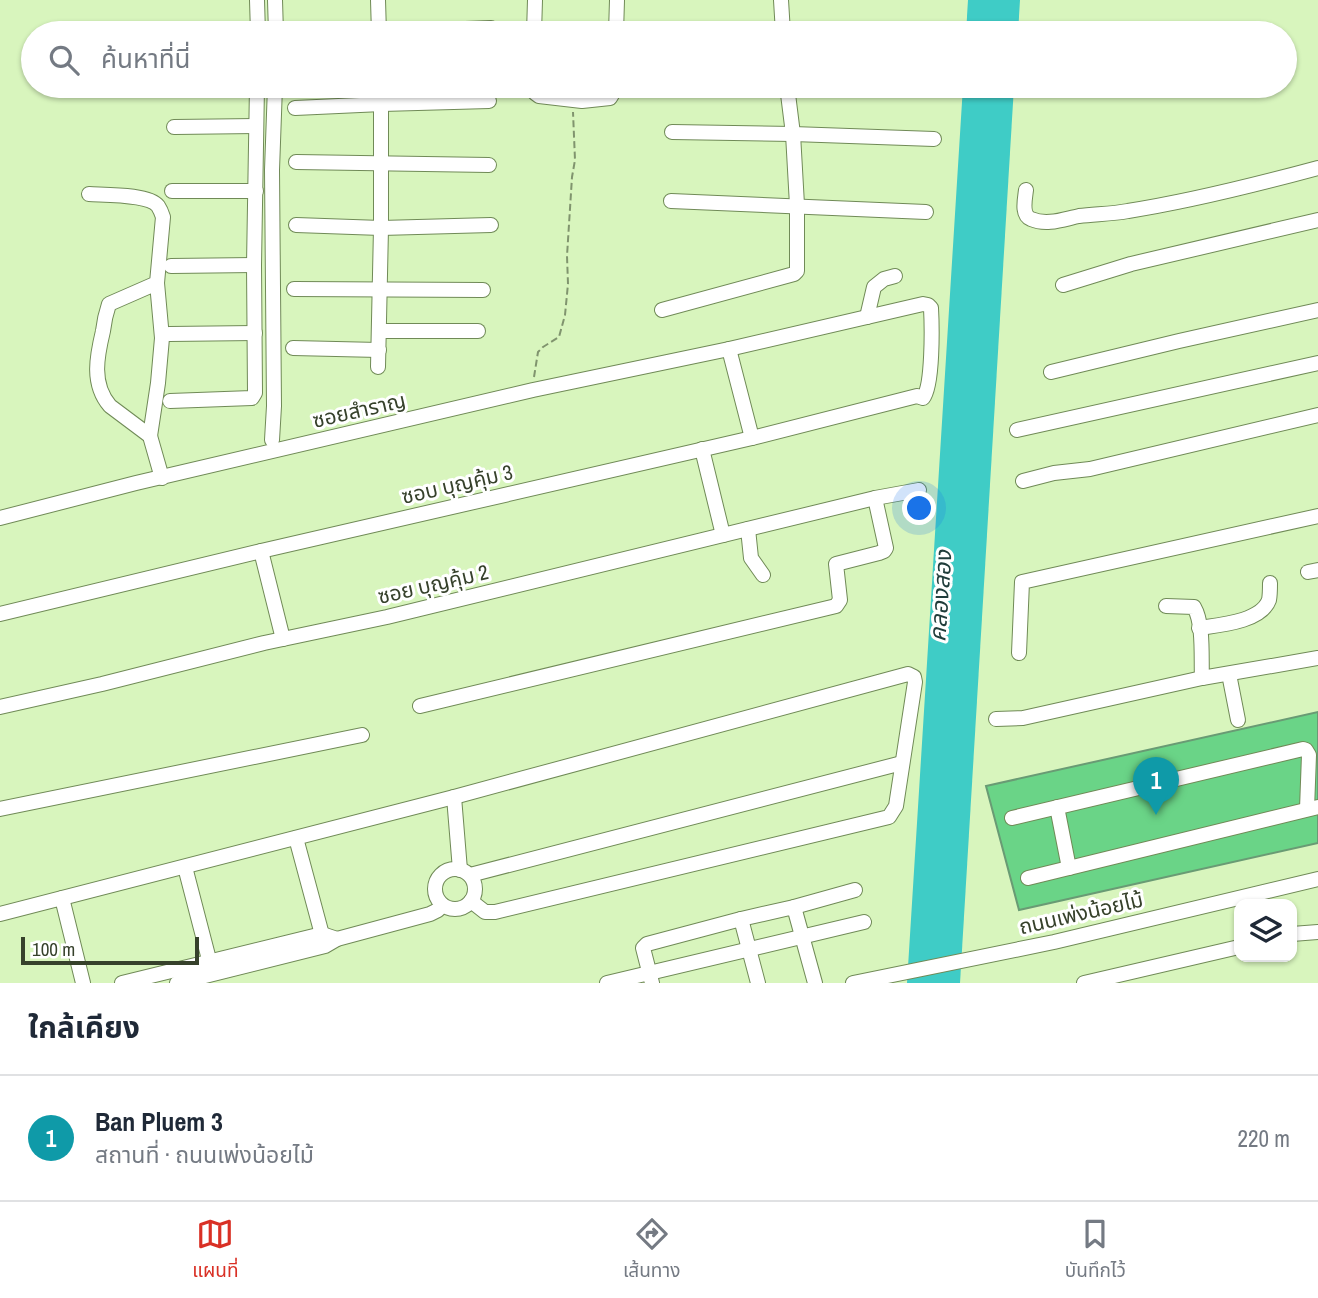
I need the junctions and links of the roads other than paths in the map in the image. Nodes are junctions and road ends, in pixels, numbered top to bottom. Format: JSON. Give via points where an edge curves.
{"nodes":[{"id":1,"x":257,"y":0,"type":"edge"},
{"id":2,"x":275,"y":0,"type":"edge"},
{"id":3,"x":378,"y":0,"type":"edge"},
{"id":4,"x":535,"y":0,"type":"edge"},
{"id":5,"x":617,"y":0,"type":"edge"},
{"id":6,"x":781,"y":0,"type":"edge"},
{"id":7,"x":258,"y":21,"type":"edge"},
{"id":8,"x":276,"y":21,"type":"edge"},
{"id":9,"x":379,"y":21,"type":"edge"},
{"id":10,"x":534,"y":21,"type":"edge"},
{"id":11,"x":616,"y":21,"type":"edge"},
{"id":12,"x":782,"y":21,"type":"edge"},
{"id":13,"x":257,"y":98,"type":"edge"},
{"id":14,"x":275,"y":98,"type":"edge"},
{"id":15,"x":382,"y":98,"type":"edge"},
{"id":16,"x":556,"y":98,"type":"edge"},
{"id":17,"x":610,"y":98,"type":"edge"},
{"id":18,"x":788,"y":98,"type":"edge"},
{"id":19,"x":489,"y":102,"type":"dead end"},
{"id":20,"x":382,"y":104,"type":"junction"},
{"id":21,"x":295,"y":108,"type":"dead end"},
{"id":22,"x":256,"y":126,"type":"junction"},
{"id":23,"x":174,"y":127,"type":"dead end"},
{"id":24,"x":672,"y":132,"type":"dead end"},
{"id":25,"x":793,"y":134,"type":"junction"},
{"id":26,"x":934,"y":139,"type":"dead end"},
{"id":27,"x":296,"y":162,"type":"dead end"},
{"id":28,"x":381,"y":164,"type":"junction"},
{"id":29,"x":489,"y":165,"type":"dead end"},
{"id":30,"x":1318,"y":168,"type":"edge"},
{"id":31,"x":1026,"y":190,"type":"dead end"},
{"id":32,"x":172,"y":191,"type":"dead end"},
{"id":33,"x":256,"y":191,"type":"junction"},
{"id":34,"x":89,"y":194,"type":"dead end"},
{"id":35,"x":671,"y":201,"type":"dead end"},
{"id":36,"x":797,"y":205,"type":"junction"},
{"id":37,"x":926,"y":212,"type":"dead end"},
{"id":38,"x":1318,"y":220,"type":"edge"},
{"id":39,"x":296,"y":225,"type":"dead end"},
{"id":40,"x":491,"y":225,"type":"dead end"},
{"id":41,"x":381,"y":228,"type":"junction"},
{"id":42,"x":254,"y":265,"type":"junction"},
{"id":43,"x":171,"y":266,"type":"dead end"},
{"id":44,"x":895,"y":276,"type":"dead end"},
{"id":45,"x":157,"y":283,"type":"junction"},
{"id":46,"x":1063,"y":285,"type":"dead end"},
{"id":47,"x":294,"y":289,"type":"dead end"},
{"id":48,"x":380,"y":289,"type":"junction"},
{"id":49,"x":483,"y":290,"type":"dead end"},
{"id":50,"x":662,"y":310,"type":"dead end"},
{"id":51,"x":1318,"y":310,"type":"edge"},
{"id":52,"x":867,"y":317,"type":"junction"},
{"id":53,"x":379,"y":331,"type":"junction"},
{"id":54,"x":478,"y":331,"type":"dead end"},
{"id":55,"x":255,"y":333,"type":"junction"},
{"id":56,"x":169,"y":334,"type":"dead end"},
{"id":57,"x":293,"y":348,"type":"dead end"},
{"id":58,"x":729,"y":349,"type":"junction"},
{"id":59,"x":379,"y":350,"type":"junction"},
{"id":60,"x":1318,"y":363,"type":"edge"},
{"id":61,"x":378,"y":366,"type":"dead end"},
{"id":62,"x":1051,"y":372,"type":"dead end"},
{"id":63,"x":923,"y":398,"type":"joint"},
{"id":64,"x":170,"y":401,"type":"dead end"},
{"id":65,"x":1318,"y":415,"type":"edge"},
{"id":66,"x":1017,"y":429,"type":"dead end"},
{"id":67,"x":150,"y":436,"type":"junction"},
{"id":68,"x":751,"y":438,"type":"junction"},
{"id":69,"x":272,"y":440,"type":"dead end"},
{"id":70,"x":702,"y":449,"type":"junction"},
{"id":71,"x":162,"y":478,"type":"junction"},
{"id":72,"x":1023,"y":481,"type":"dead end"},
{"id":73,"x":919,"y":490,"type":"dead end"},
{"id":74,"x":875,"y":498,"type":"junction"},
{"id":75,"x":1318,"y":516,"type":"edge"},
{"id":76,"x":0,"y":518,"type":"edge"},
{"id":77,"x":748,"y":529,"type":"junction"},
{"id":78,"x":723,"y":535,"type":"junction"},
{"id":79,"x":261,"y":551,"type":"junction"},
{"id":80,"x":763,"y":575,"type":"dead end"},
{"id":81,"x":1270,"y":583,"type":"dead end"},
{"id":82,"x":1166,"y":606,"type":"dead end"},
{"id":83,"x":0,"y":614,"type":"edge"},
{"id":84,"x":1199,"y":628,"type":"junction"},
{"id":85,"x":283,"y":639,"type":"junction"},
{"id":86,"x":1019,"y":653,"type":"dead end"},
{"id":87,"x":1318,"y":658,"type":"edge"},
{"id":88,"x":1229,"y":674,"type":"junction"},
{"id":89,"x":1202,"y":678,"type":"junction"},
{"id":90,"x":420,"y":706,"type":"dead end"},
{"id":91,"x":0,"y":707,"type":"edge"},
{"id":92,"x":996,"y":719,"type":"dead end"},
{"id":93,"x":1237,"y":720,"type":"dead end"},
{"id":94,"x":362,"y":735,"type":"dead end"},
{"id":95,"x":902,"y":763,"type":"junction"},
{"id":96,"x":454,"y":797,"type":"junction"},
{"id":97,"x":1057,"y":807,"type":"junction"},
{"id":98,"x":1312,"y":808,"type":"edge"},
{"id":99,"x":0,"y":809,"type":"edge"},
{"id":100,"x":1012,"y":818,"type":"dead end"},
{"id":101,"x":296,"y":838,"type":"junction"},
{"id":102,"x":185,"y":867,"type":"junction"},
{"id":103,"x":1069,"y":867,"type":"junction"},
{"id":104,"x":465,"y":872,"type":"junction"},
{"id":105,"x":1028,"y":878,"type":"dead end"},
{"id":106,"x":1318,"y":879,"type":"edge"},
{"id":107,"x":855,"y":890,"type":"dead end"},
{"id":108,"x":62,"y":898,"type":"junction"},
{"id":109,"x":471,"y":901,"type":"junction"},
{"id":110,"x":442,"y":905,"type":"junction"},
{"id":111,"x":794,"y":907,"type":"junction"},
{"id":112,"x":0,"y":914,"type":"edge"},
{"id":113,"x":741,"y":919,"type":"junction"},
{"id":114,"x":864,"y":922,"type":"dead end"},
{"id":115,"x":1318,"y":932,"type":"edge"},
{"id":116,"x":1297,"y":934,"type":"edge"},
{"id":117,"x":802,"y":936,"type":"junction"},
{"id":118,"x":328,"y":940,"type":"junction"},
{"id":119,"x":1234,"y":948,"type":"edge"},
{"id":120,"x":748,"y":950,"type":"junction"},
{"id":121,"x":211,"y":968,"type":"junction"},
{"id":122,"x":651,"y":978,"type":"edge"},
{"id":123,"x":83,"y":983,"type":"edge"},
{"id":124,"x":122,"y":983,"type":"edge"},
{"id":125,"x":177,"y":983,"type":"edge"},
{"id":126,"x":607,"y":983,"type":"edge"},
{"id":127,"x":758,"y":983,"type":"edge"},
{"id":128,"x":815,"y":983,"type":"edge"},
{"id":129,"x":853,"y":983,"type":"edge"},
{"id":130,"x":1084,"y":983,"type":"edge"}],
"edges":[{"from":1,"to":7,"type":"street"},
{"from":2,"to":8,"type":"street"},
{"from":3,"to":9,"type":"street"},
{"from":4,"to":10,"type":"street"},
{"from":5,"to":11,"type":"street"},
{"from":6,"to":12,"type":"street"},
{"from":13,"to":22,"type":"street"},
{"from":14,"to":69,"type":"street"},
{"from":15,"to":20,"type":"street"},
{"from":16,"to":17,"type":"street"},
{"from":18,"to":25,"type":"street"},
{"from":19,"to":20,"type":"street"},
{"from":20,"to":21,"type":"street"},
{"from":20,"to":28,"type":"street"},
{"from":22,"to":23,"type":"street"},
{"from":22,"to":33,"type":"street"},
{"from":24,"to":25,"type":"street"},
{"from":25,"to":26,"type":"street"},
{"from":25,"to":36,"type":"street"},
{"from":27,"to":28,"type":"street"},
{"from":28,"to":29,"type":"street"},
{"from":28,"to":41,"type":"street"},
{"from":30,"to":31,"type":"street","via":[[1196,198],[1055,222],[1026,215]]},
{"from":32,"to":33,"type":"street"},
{"from":33,"to":42,"type":"street"},
{"from":34,"to":45,"type":"street","via":[[147,198],[160,208]]},
{"from":35,"to":36,"type":"street"},
{"from":36,"to":37,"type":"street"},
{"from":36,"to":50,"type":"street","via":[[798,268],[794,274]]},
{"from":38,"to":46,"type":"street","via":[[1131,264]]},
{"from":39,"to":41,"type":"street"},
{"from":40,"to":41,"type":"street"},
{"from":41,"to":48,"type":"street"},
{"from":42,"to":43,"type":"street"},
{"from":42,"to":55,"type":"street"},
{"from":44,"to":52,"type":"street","via":[[874,287]]},
{"from":45,"to":67,"type":"street","via":[[162,338]]},
{"from":45,"to":67,"type":"street","via":[[109,304],[97,358],[104,399]]},
{"from":47,"to":48,"type":"street"},
{"from":48,"to":49,"type":"street"},
{"from":48,"to":53,"type":"street"},
{"from":51,"to":62,"type":"street"},
{"from":52,"to":58,"type":"street","name":"ซอยสำราญ"},
{"from":52,"to":63,"type":"street","name":"ซอยสำราญ","via":[[923,304],[931,309],[931,355]]},
{"from":53,"to":54,"type":"street"},
{"from":53,"to":59,"type":"street"},
{"from":55,"to":56,"type":"street"},
{"from":55,"to":64,"type":"street","via":[[252,398]]},
{"from":57,"to":59,"type":"street"},
{"from":58,"to":68,"type":"street"},
{"from":58,"to":71,"type":"street","name":"ซอยสำราญ","via":[[533,390]]},
{"from":59,"to":61,"type":"street"},
{"from":60,"to":66,"type":"street"},
{"from":63,"to":68,"type":"street","name":"ซอบ บุญคุ้ม 3","via":[[916,396]]},
{"from":65,"to":72,"type":"street"},
{"from":67,"to":71,"type":"street"},
{"from":68,"to":70,"type":"street","name":"ซอบ บุญคุ้ม 3"},
{"from":70,"to":78,"type":"street"},
{"from":70,"to":79,"type":"street","name":"ซอบ บุญคุ้ม 3"},
{"from":71,"to":76,"type":"street","name":"ซอยสำราญ"},
{"from":73,"to":74,"type":"street","name":"ซอย บุญคุ้ม 2"},
{"from":74,"to":77,"type":"street","name":"ซอย บุญคุ้ม 2"},
{"from":74,"to":90,"type":"street","via":[[886,548],[836,564],[836,606]]},
{"from":75,"to":86,"type":"street","via":[[1022,582]]},
{"from":77,"to":78,"type":"street","name":"ซอย บุญคุ้ม 2"},
{"from":77,"to":80,"type":"street","via":[[751,558]]},
{"from":78,"to":85,"type":"street","name":"ซอย บุญคุ้ม 2"},
{"from":79,"to":83,"type":"street","name":"ซอบ บุญคุ้ม 3"},
{"from":79,"to":85,"type":"street"},
{"from":81,"to":84,"type":"street","via":[[1269,600],[1252,617]]},
{"from":82,"to":84,"type":"street","via":[[1194,607]]},
{"from":84,"to":89,"type":"street"},
{"from":85,"to":91,"type":"street","name":"ซอย บุญคุ้ม 2"},
{"from":87,"to":88,"type":"street"},
{"from":88,"to":89,"type":"street"},
{"from":88,"to":93,"type":"street"},
{"from":89,"to":92,"type":"street","via":[[1023,718]]},
{"from":94,"to":99,"type":"street"},
{"from":95,"to":96,"type":"street","via":[[915,682],[908,674]]},
{"from":95,"to":104,"type":"street"},
{"from":95,"to":109,"type":"street","via":[[896,806],[889,817],[495,912],[485,912]]},
{"from":96,"to":101,"type":"street"},
{"from":96,"to":104,"type":"street"},
{"from":97,"to":98,"type":"street","via":[[1306,750]]},
{"from":97,"to":100,"type":"street"},
{"from":97,"to":103,"type":"street"},
{"from":98,"to":103,"type":"street"},
{"from":101,"to":102,"type":"street"},
{"from":101,"to":118,"type":"street"},
{"from":102,"to":108,"type":"street"},
{"from":102,"to":121,"type":"street"},
{"from":103,"to":105,"type":"street"},
{"from":104,"to":109,"type":"street","via":[[475,886]]},
{"from":104,"to":110,"type":"street","via":[[441,874],[434,889]]},
{"from":106,"to":129,"type":"street","name":"ถนนเพ่งน้อยไม้","via":[[1054,942]]},
{"from":107,"to":111,"type":"street"},
{"from":108,"to":112,"type":"street"},
{"from":108,"to":123,"type":"street"},
{"from":109,"to":110,"type":"street","via":[[455,909]]},
{"from":110,"to":118,"type":"street","via":[[430,914]]},
{"from":111,"to":113,"type":"street"},
{"from":111,"to":117,"type":"street"},
{"from":113,"to":120,"type":"street"},
{"from":113,"to":122,"type":"street","via":[[645,945]]},
{"from":114,"to":117,"type":"street"},
{"from":115,"to":116,"type":"street"},
{"from":117,"to":120,"type":"street"},
{"from":117,"to":128,"type":"street"},
{"from":118,"to":121,"type":"street"},
{"from":119,"to":130,"type":"street"},
{"from":120,"to":122,"type":"street"},
{"from":120,"to":127,"type":"street"},
{"from":121,"to":124,"type":"street"},
{"from":121,"to":125,"type":"street"},
{"from":122,"to":126,"type":"street"}]}
